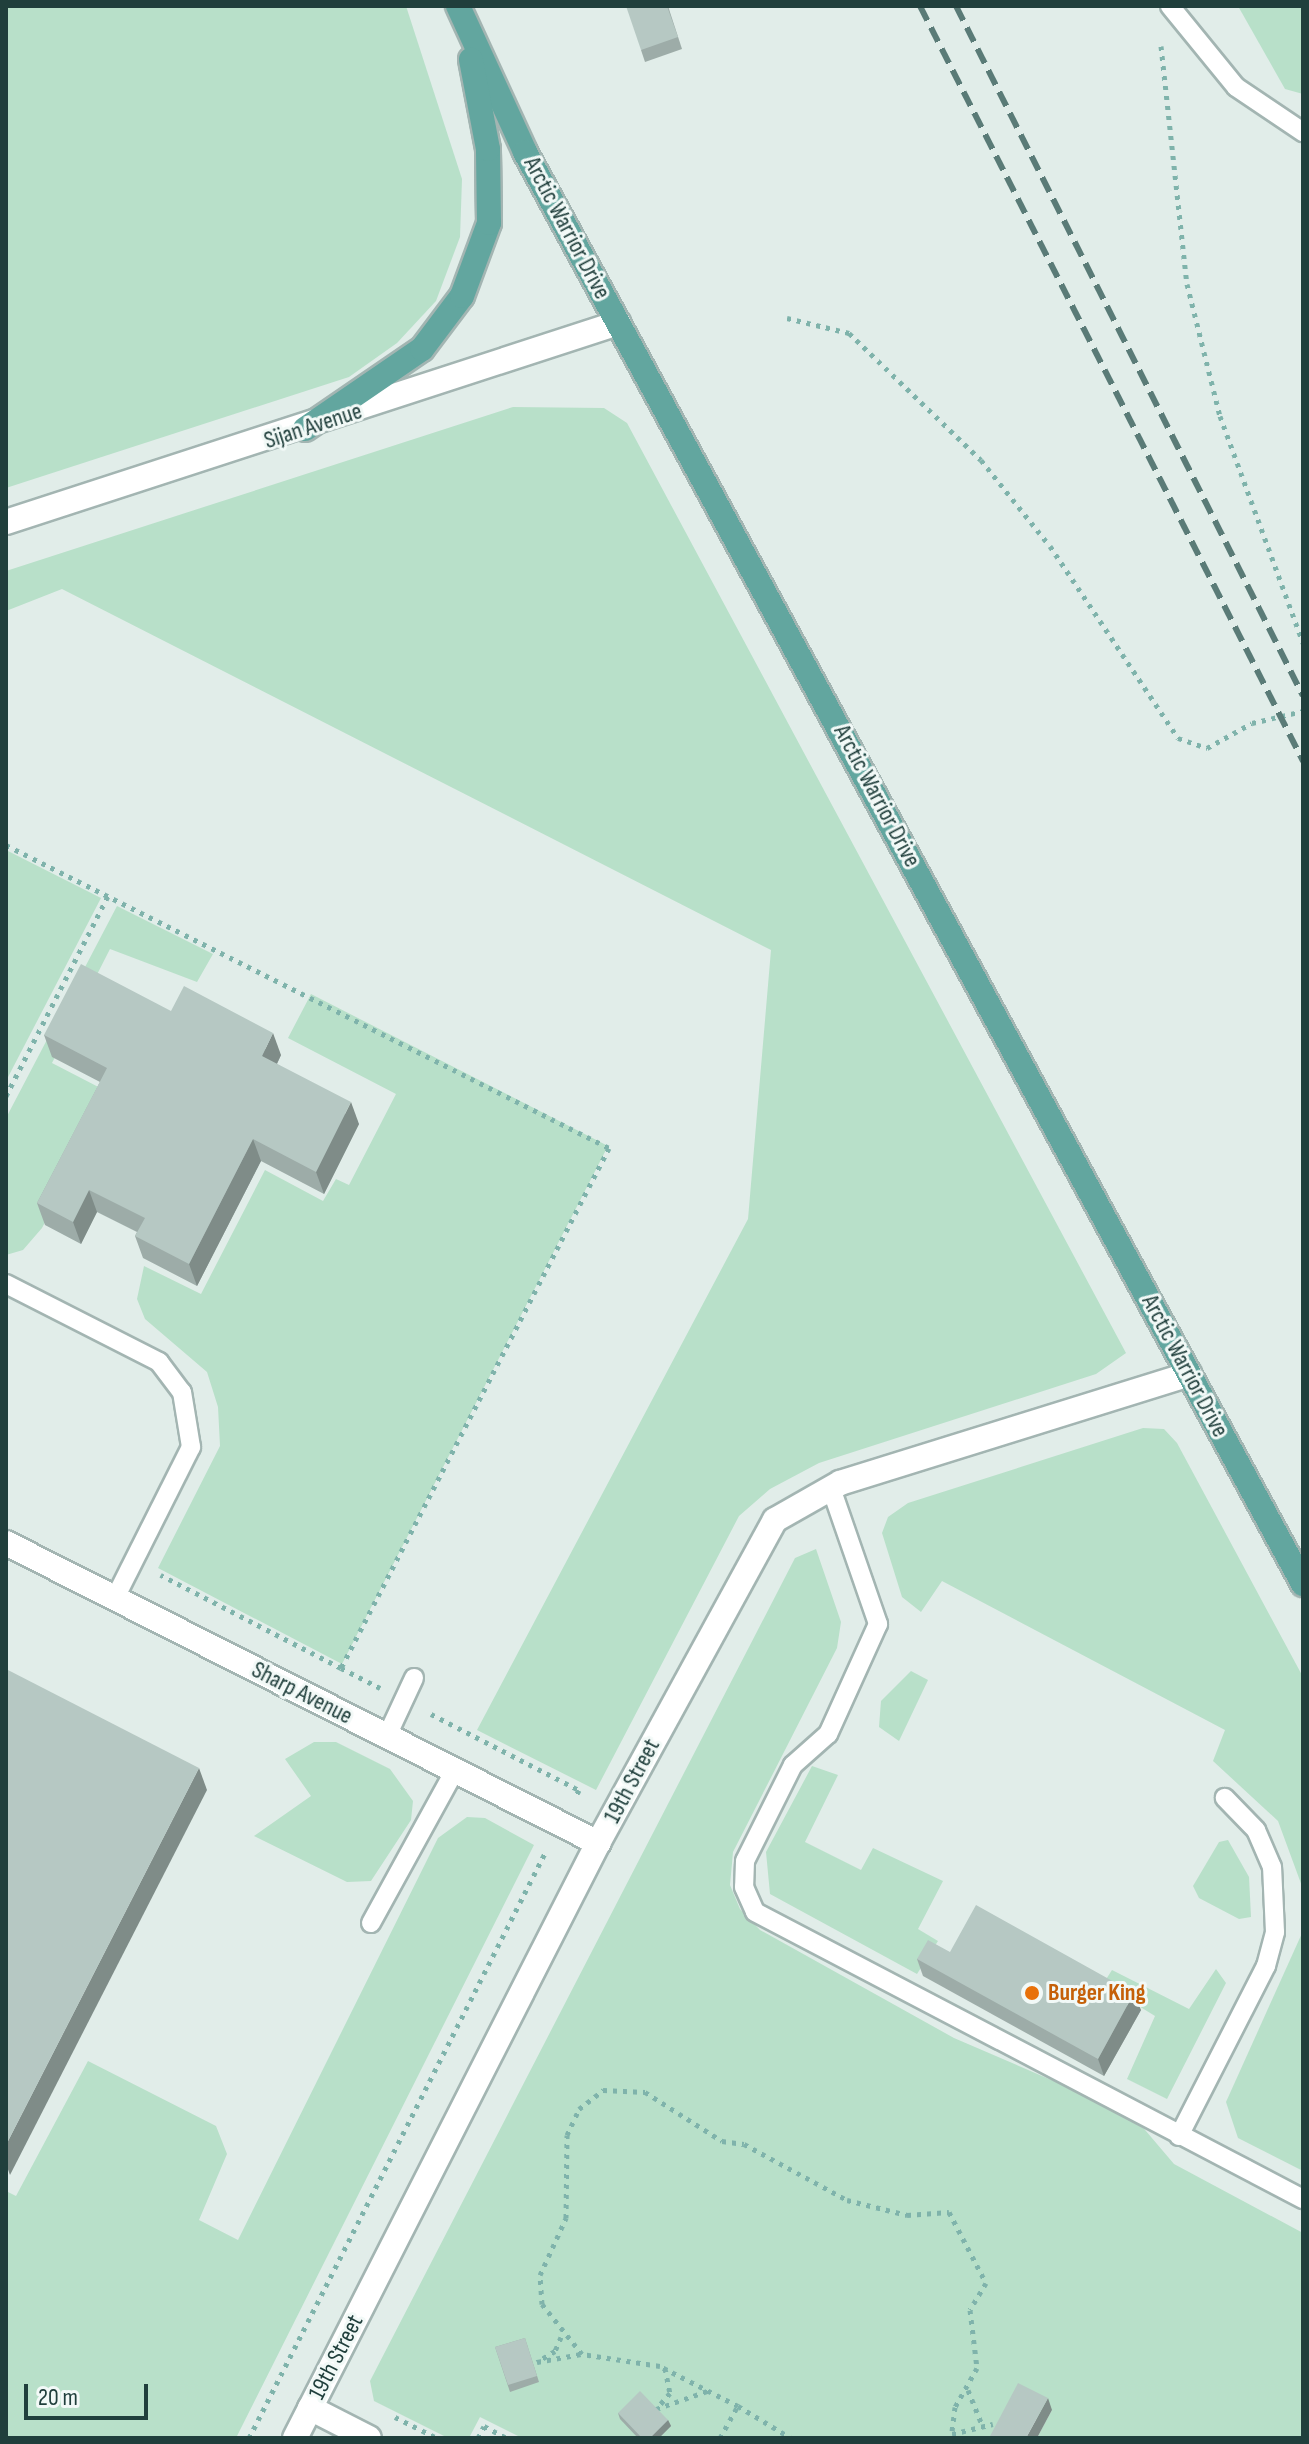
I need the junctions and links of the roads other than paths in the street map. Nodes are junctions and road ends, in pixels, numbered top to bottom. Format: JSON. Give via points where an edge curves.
{"nodes":[{"id":1,"x":1170,"y":6,"type":"edge"},
{"id":2,"x":461,"y":12,"type":"edge"},
{"id":3,"x":1303,"y":132,"type":"edge"},
{"id":4,"x":618,"y":323,"type":"junction"},
{"id":5,"x":305,"y":429,"type":"junction"},
{"id":6,"x":6,"y":522,"type":"edge"},
{"id":7,"x":6,"y":1284,"type":"edge"},
{"id":8,"x":1189,"y":1374,"type":"junction"},
{"id":9,"x":831,"y":1488,"type":"junction"},
{"id":10,"x":6,"y":1543,"type":"edge"},
{"id":11,"x":1303,"y":1584,"type":"edge"},
{"id":12,"x":115,"y":1598,"type":"junction"},
{"id":13,"x":414,"y":1678,"type":"dead end"},
{"id":14,"x":387,"y":1736,"type":"junction"},
{"id":15,"x":455,"y":1770,"type":"junction"},
{"id":16,"x":1225,"y":1798,"type":"dead end"},
{"id":17,"x":598,"y":1843,"type":"junction"},
{"id":18,"x":371,"y":1923,"type":"dead end"},
{"id":19,"x":1179,"y":2136,"type":"junction"},
{"id":20,"x":1303,"y":2199,"type":"edge"},
{"id":21,"x":310,"y":2408,"type":"junction"},
{"id":22,"x":295,"y":2438,"type":"edge"},
{"id":23,"x":369,"y":2438,"type":"edge"}],
"edges":[{"from":1,"to":3,"type":"lane","via":[[1236,87]]},
{"from":2,"to":4,"type":"main road","name":"Arctic Warrior Drive"},
{"from":2,"to":5,"type":"main road","via":[[488,149],[489,223],[462,296],[422,349]]},
{"from":4,"to":5,"type":"street","name":"Sijan Avenue"},
{"from":4,"to":8,"type":"main road","name":"Arctic Warrior Drive"},
{"from":5,"to":6,"type":"street","name":"Sijan Avenue"},
{"from":7,"to":12,"type":"lane","via":[[159,1362],[182,1392],[191,1447]]},
{"from":8,"to":9,"type":"street","name":"19th Street"},
{"from":8,"to":11,"type":"main road","name":"Arctic Warrior Drive"},
{"from":9,"to":17,"type":"street","name":"19th Street","via":[[775,1520],[758,1543]]},
{"from":9,"to":19,"type":"lane","via":[[878,1624],[828,1734],[793,1765],[745,1861],[755,1912]]},
{"from":10,"to":12,"type":"street","name":"Sharp Avenue"},
{"from":12,"to":14,"type":"street","name":"Sharp Avenue"},
{"from":13,"to":14,"type":"lane"},
{"from":14,"to":15,"type":"street","name":"Sharp Avenue"},
{"from":15,"to":17,"type":"street","name":"Sharp Avenue"},
{"from":15,"to":18,"type":"lane"},
{"from":16,"to":19,"type":"lane","via":[[1256,1830],[1272,1867],[1275,1932],[1266,1966]]},
{"from":17,"to":21,"type":"street","name":"19th Street"},
{"from":19,"to":20,"type":"lane"},
{"from":21,"to":22,"type":"street","name":"19th Street"},
{"from":21,"to":23,"type":"street"}]}
